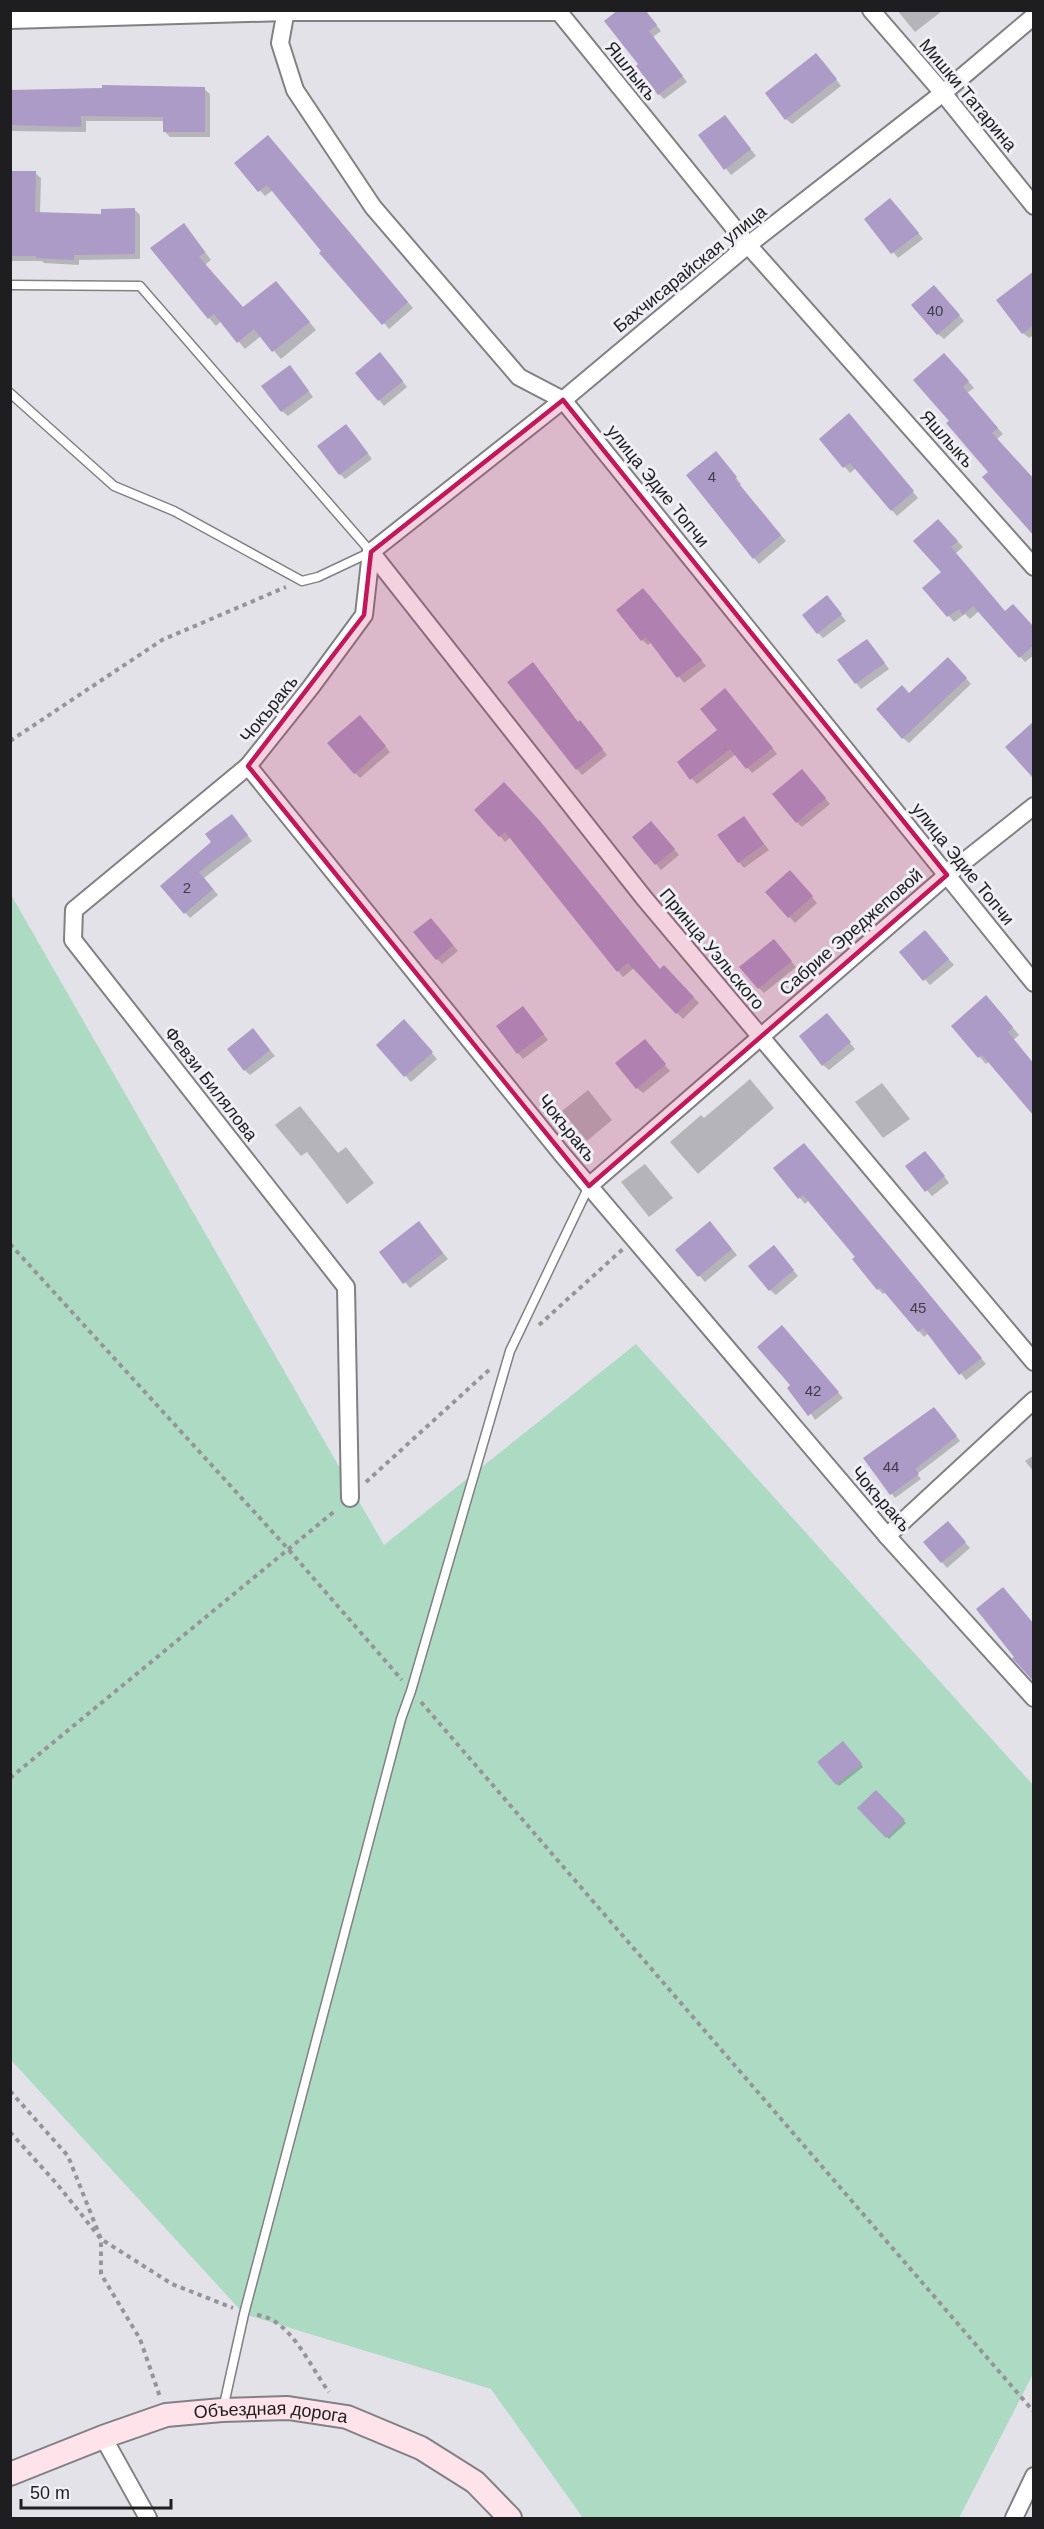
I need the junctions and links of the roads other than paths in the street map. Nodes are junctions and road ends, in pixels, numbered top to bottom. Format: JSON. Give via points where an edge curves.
{"nodes":[{"id":1,"x":871,"y":10,"type":"edge"},
{"id":2,"x":286,"y":11,"type":"edge"},
{"id":3,"x":559,"y":11,"type":"edge"},
{"id":4,"x":1034,"y":16,"type":"edge"},
{"id":5,"x":10,"y":20,"type":"edge"},
{"id":6,"x":943,"y":93,"type":"junction"},
{"id":7,"x":1034,"y":207,"type":"edge"},
{"id":8,"x":748,"y":244,"type":"junction"},
{"id":9,"x":10,"y":285,"type":"edge"},
{"id":10,"x":10,"y":393,"type":"edge"},
{"id":11,"x":563,"y":400,"type":"junction"},
{"id":12,"x":371,"y":552,"type":"junction"},
{"id":13,"x":1034,"y":567,"type":"edge"},
{"id":14,"x":248,"y":766,"type":"junction"},
{"id":15,"x":1034,"y":806,"type":"edge"},
{"id":16,"x":947,"y":875,"type":"junction"},
{"id":17,"x":1034,"y":983,"type":"edge"},
{"id":18,"x":760,"y":1036,"type":"junction"},
{"id":19,"x":589,"y":1186,"type":"junction"},
{"id":20,"x":1034,"y":1362,"type":"edge"},
{"id":21,"x":1034,"y":1400,"type":"edge"},
{"id":22,"x":350,"y":1497,"type":"road end"},
{"id":23,"x":887,"y":1536,"type":"junction"},
{"id":24,"x":1034,"y":1698,"type":"edge"},
{"id":25,"x":222,"y":2410,"type":"junction"},
{"id":26,"x":103,"y":2437,"type":"junction"},
{"id":27,"x":10,"y":2474,"type":"edge"},
{"id":28,"x":1034,"y":2476,"type":"edge"},
{"id":29,"x":148,"y":2518,"type":"edge"},
{"id":30,"x":510,"y":2518,"type":"edge"},
{"id":31,"x":1014,"y":2518,"type":"edge"}],
"edges":[{"from":1,"to":6,"type":"street","name":"Мишки Татарина"},
{"from":2,"to":3,"type":"street","name":"Яшлыкъ"},
{"from":2,"to":5,"type":"street","name":"Яшлыкъ"},
{"from":2,"to":11,"type":"street","name":"улица Эдие Топчи","via":[[280,43],[295,90],[373,207],[519,377]]},
{"from":3,"to":8,"type":"street","name":"Яшлыкъ"},
{"from":4,"to":6,"type":"street","name":"Бахчисарайская улица"},
{"from":6,"to":7,"type":"street","name":"Мишки Татарина"},
{"from":6,"to":8,"type":"street","name":"Бахчисарайская улица"},
{"from":8,"to":11,"type":"street","name":"Бахчисарайская улица"},
{"from":8,"to":13,"type":"street","name":"Яшлыкъ"},
{"from":9,"to":12,"type":"lane","via":[[140,286]]},
{"from":10,"to":12,"type":"lane","via":[[114,486],[174,511],[302,581]]},
{"from":11,"to":12,"type":"street","name":"Бахчисарайская улица"},
{"from":11,"to":16,"type":"street","name":"улица Эдие Топчи"},
{"from":12,"to":14,"type":"street","name":"Чокъракъ","via":[[364,615]]},
{"from":12,"to":18,"type":"street","name":"Принца Уэльского","via":[[644,898]]},
{"from":14,"to":19,"type":"street","name":"Чокъракъ"},
{"from":14,"to":22,"type":"street","name":"Февзи Билялова","via":[[74,910],[73,940],[346,1287]]},
{"from":15,"to":16,"type":"street","name":"Сабрие Эреджеповой"},
{"from":16,"to":17,"type":"street","name":"улица Эдие Топчи"},
{"from":16,"to":18,"type":"street","name":"Сабрие Эреджеповой"},
{"from":18,"to":19,"type":"street","name":"Сабрие Эреджеповой"},
{"from":18,"to":20,"type":"street","name":"Принца Уэльского"},
{"from":19,"to":23,"type":"street","name":"Чокъракъ"},
{"from":19,"to":25,"type":"lane","via":[[510,1351],[401,1719]]},
{"from":21,"to":23,"type":"street"},
{"from":23,"to":24,"type":"street","name":"Чокъракъ"},
{"from":25,"to":26,"type":"main road","name":"Объездная дорога","via":[[166,2415]]},
{"from":25,"to":30,"type":"main road","name":"Объездная дорога","via":[[288,2408],[347,2417],[421,2448],[475,2482]]},
{"from":26,"to":27,"type":"main road","name":"Объездная дорога"},
{"from":26,"to":29,"type":"street"},
{"from":28,"to":31,"type":"street"}]}
